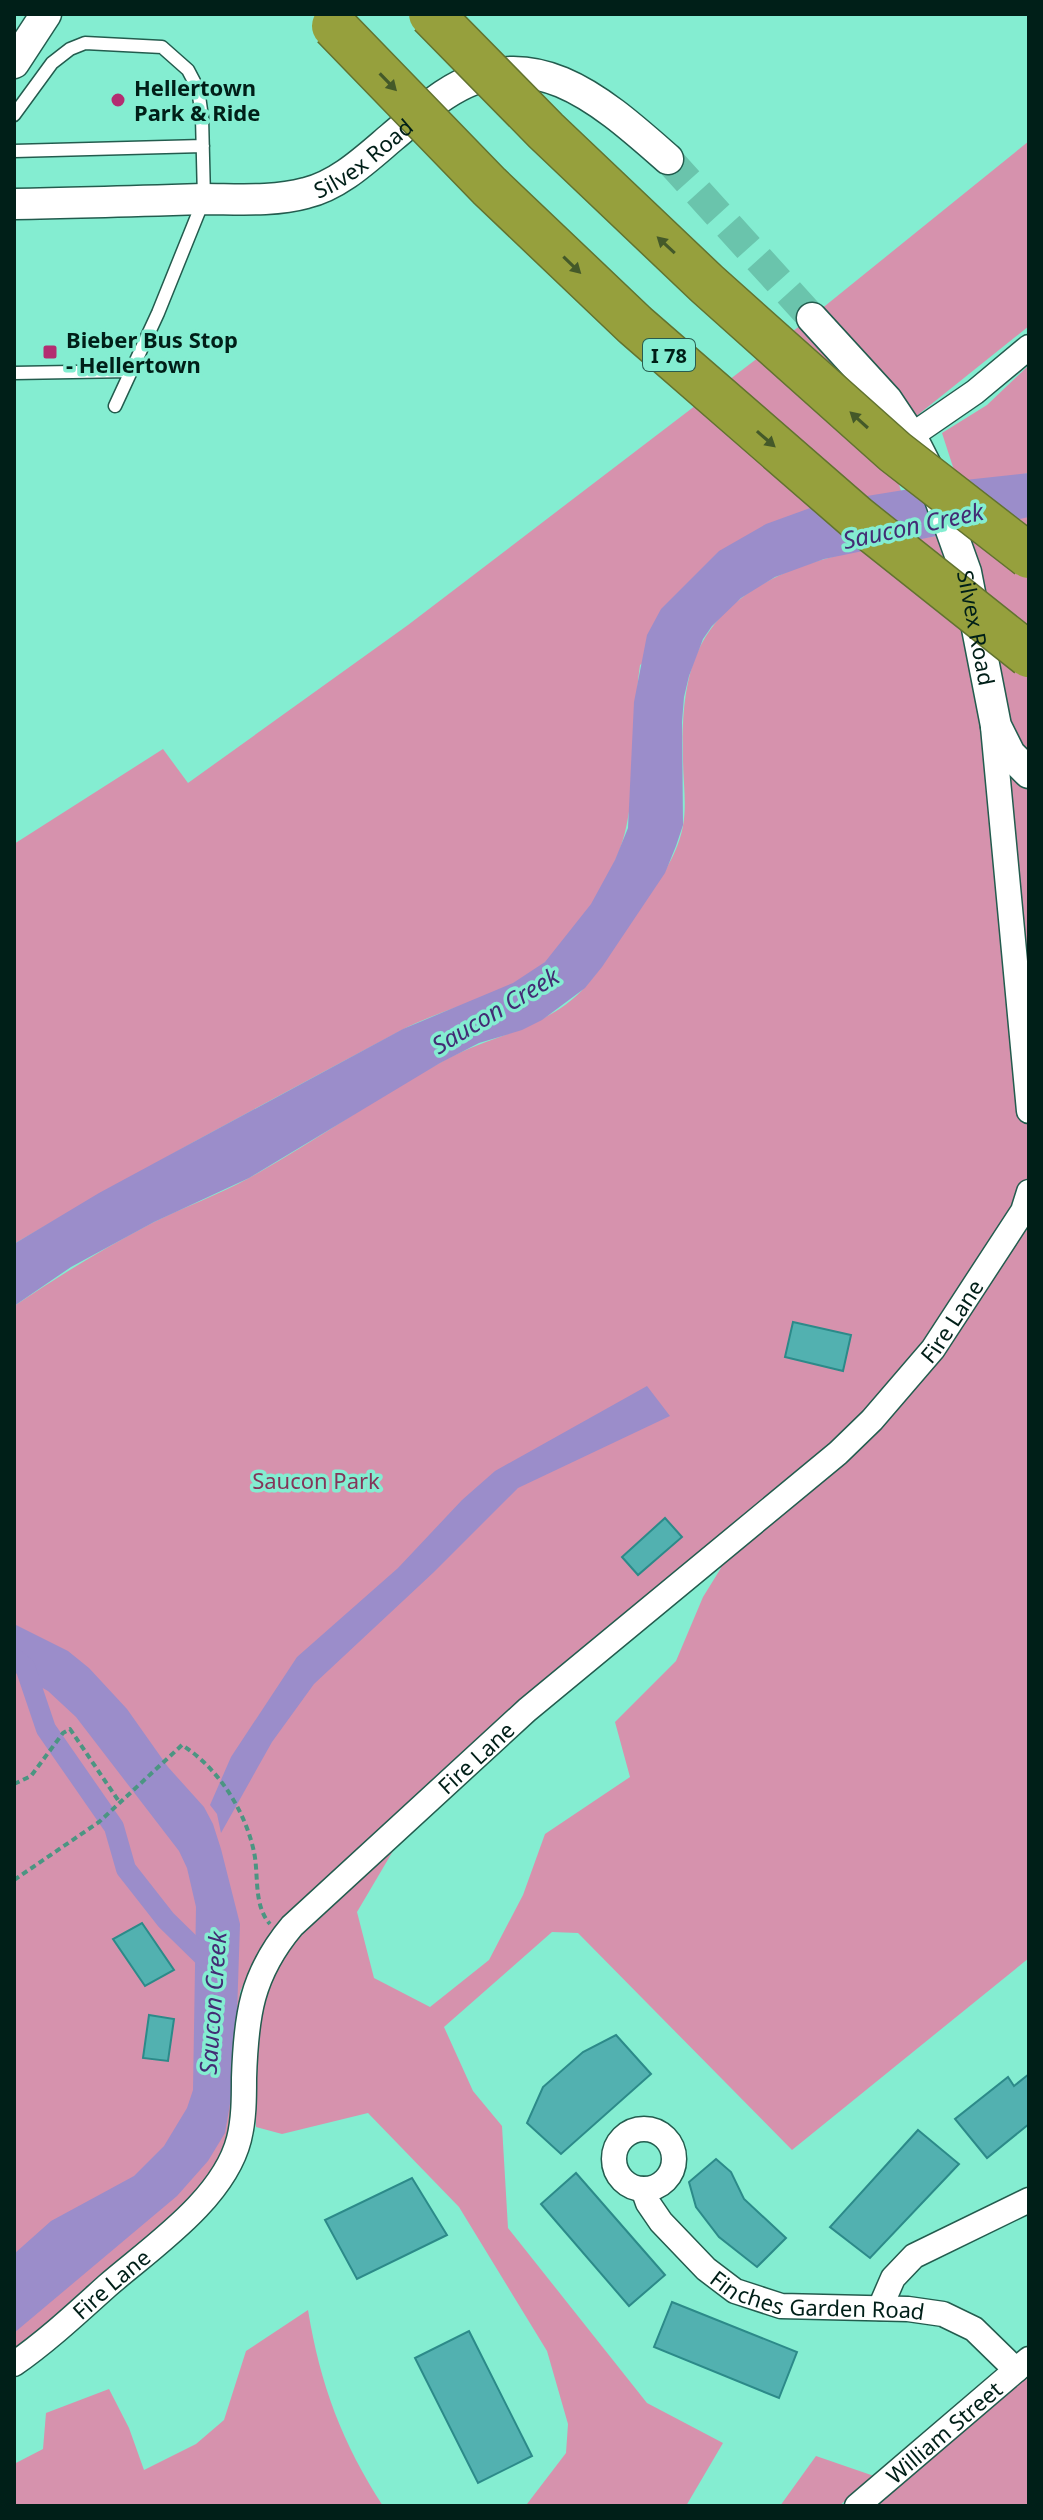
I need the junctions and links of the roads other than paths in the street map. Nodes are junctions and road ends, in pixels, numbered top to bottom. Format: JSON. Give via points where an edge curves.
{"nodes":[{"id":1,"x":46,"y":14,"type":"edge"},
{"id":2,"x":431,"y":14,"type":"edge"},
{"id":3,"x":334,"y":26,"type":"dead end"},
{"id":4,"x":14,"y":63,"type":"edge"},
{"id":5,"x":14,"y":115,"type":"edge"},
{"id":6,"x":203,"y":146,"type":"junction"},
{"id":7,"x":14,"y":151,"type":"edge"},
{"id":8,"x":668,"y":159,"type":"tunnel mouth"},
{"id":9,"x":204,"y":199,"type":"junction"},
{"id":10,"x":14,"y":204,"type":"edge"},
{"id":11,"x":812,"y":318,"type":"tunnel mouth"},
{"id":12,"x":1029,"y":347,"type":"edge"},
{"id":13,"x":130,"y":371,"type":"junction"},
{"id":14,"x":14,"y":373,"type":"edge"},
{"id":15,"x":115,"y":406,"type":"dead end"},
{"id":16,"x":911,"y":436,"type":"junction"},
{"id":17,"x":1029,"y":556,"type":"edge"},
{"id":18,"x":1029,"y":655,"type":"edge"},
{"id":19,"x":992,"y":711,"type":"junction"},
{"id":20,"x":1029,"y":773,"type":"edge"},
{"id":21,"x":1029,"y":905,"type":"edge"},
{"id":22,"x":1009,"y":920,"type":"junction"},
{"id":23,"x":1029,"y":1111,"type":"edge"},
{"id":24,"x":1029,"y":1192,"type":"edge"},
{"id":25,"x":643,"y":2189,"type":"dead end"},
{"id":26,"x":1029,"y":2200,"type":"edge"},
{"id":27,"x":880,"y":2308,"type":"junction"},
{"id":28,"x":14,"y":2364,"type":"edge"},
{"id":29,"x":1022,"y":2365,"type":"edge"},
{"id":30,"x":857,"y":2506,"type":"edge"}],
"edges":[{"from":1,"to":4,"type":"street"},
{"from":17,"to":2,"type":"highway","one_way":true,"bridge":true,"via":[[895,452],[719,294]]},
{"from":3,"to":18,"type":"highway","number":"I 78","one_way":true,"bridge":true,"via":[[489,186],[635,325],[858,519]]},
{"from":5,"to":6,"type":"lane","via":[[52,63],[78,45],[157,45],[177,58],[195,82]]},
{"from":6,"to":7,"type":"lane"},
{"from":6,"to":9,"type":"lane"},
{"from":8,"to":9,"type":"street","name":"Silvex Road","via":[[619,116],[568,83],[499,72],[446,94],[320,189],[283,197]]},
{"from":9,"to":10,"type":"street","name":"Silvex Road"},
{"from":9,"to":13,"type":"lane"},
{"from":11,"to":16,"type":"street","via":[[872,381]]},
{"from":12,"to":16,"type":"street"},
{"from":13,"to":14,"type":"lane"},
{"from":13,"to":15,"type":"lane"},
{"from":16,"to":19,"type":"street","name":"Silvex Road","via":[[960,551]]},
{"from":19,"to":20,"type":"street","name":"Silvex Road","via":[[1001,740]]},
{"from":19,"to":22,"type":"street"},
{"from":21,"to":22,"type":"street"},
{"from":22,"to":23,"type":"street"},
{"from":24,"to":28,"type":"street","name":"Fire Lane","via":[[1023,1211],[933,1349],[872,1420],[527,1710],[282,1938],[252,1995],[239,2137],[224,2175],[193,2211]]},
{"from":25,"to":27,"type":"street","name":"Finches Garden Road","via":[[661,2222],[735,2291],[781,2306]]},
{"from":26,"to":27,"type":"street","via":[[914,2256],[893,2278]]},
{"from":27,"to":29,"type":"street","name":"Finches Garden Road","via":[[927,2311],[960,2321]]},
{"from":29,"to":30,"type":"street","name":"William Street"}]}
